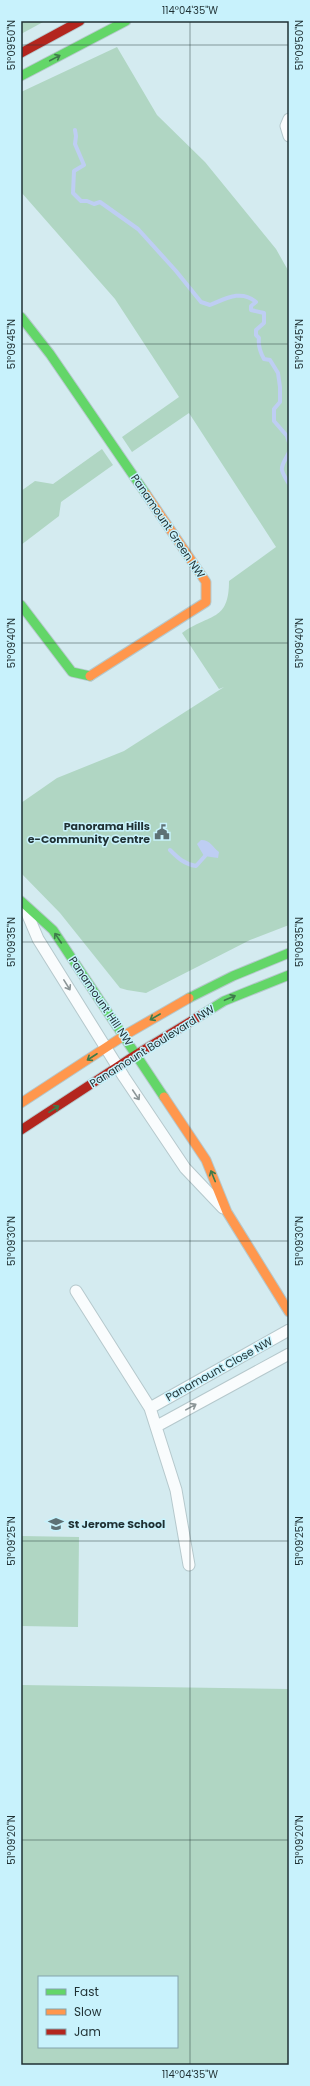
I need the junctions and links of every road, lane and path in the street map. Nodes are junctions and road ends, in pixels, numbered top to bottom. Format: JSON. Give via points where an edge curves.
{"nodes":[{"id":1,"x":80,"y":21,"type":"edge"},
{"id":2,"x":126,"y":21,"type":"edge"},
{"id":3,"x":21,"y":53,"type":"edge"},
{"id":4,"x":21,"y":76,"type":"edge"},
{"id":5,"x":289,"y":119,"type":"edge"},
{"id":6,"x":289,"y":136,"type":"edge"},
{"id":7,"x":21,"y":316,"type":"edge"},
{"id":8,"x":21,"y":605,"type":"edge"},
{"id":9,"x":21,"y":901,"type":"edge"},
{"id":10,"x":289,"y":952,"type":"edge"},
{"id":11,"x":289,"y":975,"type":"edge"},
{"id":12,"x":124,"y":1035,"type":"junction"},
{"id":13,"x":106,"y":1048,"type":"junction"},
{"id":14,"x":137,"y":1054,"type":"junction"},
{"id":15,"x":118,"y":1067,"type":"junction"},
{"id":16,"x":21,"y":1103,"type":"edge"},
{"id":17,"x":21,"y":1130,"type":"edge"},
{"id":18,"x":227,"y":1212,"type":"junction"},
{"id":19,"x":76,"y":1291,"type":"dead end"},
{"id":20,"x":289,"y":1312,"type":"edge"},
{"id":21,"x":289,"y":1330,"type":"edge"},
{"id":22,"x":289,"y":1354,"type":"edge"},
{"id":23,"x":150,"y":1408,"type":"junction"},
{"id":24,"x":157,"y":1426,"type":"junction"},
{"id":25,"x":189,"y":1565,"type":"dead end"}],
"edges":[{"from":1,"to":3,"type":"street"},
{"from":4,"to":2,"type":"street","one_way":true},
{"from":5,"to":6,"type":"street","via":[[286,126]]},
{"from":7,"to":8,"type":"street","name":"Panamount Green NW","via":[[50,354],[206,582],[206,602],[90,676],[72,672]]},
{"from":12,"to":9,"type":"street","name":"Panamount Hill NW","one_way":true,"via":[[53,930]]},
{"from":9,"to":13,"type":"street","name":"Panamount Hill NW","one_way":true,"via":[[38,939]]},
{"from":10,"to":12,"type":"street","name":"Panamount Boulevard NW","one_way":true,"via":[[203,990]]},
{"from":14,"to":11,"type":"street","name":"Panamount Boulevard NW","one_way":true,"via":[[224,1001]]},
{"from":12,"to":13,"type":"street","name":"Panamount Boulevard NW"},
{"from":12,"to":14,"type":"street","name":"Panamount Hill NW"},
{"from":13,"to":15,"type":"street","name":"Panamount Hill NW"},
{"from":13,"to":16,"type":"street","name":"Panamount Boulevard NW","one_way":true},
{"from":14,"to":15,"type":"street","name":"Panamount Boulevard NW"},
{"from":18,"to":14,"type":"street","name":"Panamount Hill NW","one_way":true,"via":[[206,1160]]},
{"from":17,"to":15,"type":"street","name":"Panamount Boulevard NW","one_way":true},
{"from":15,"to":18,"type":"street","name":"Panamount Hill NW","one_way":true,"via":[[185,1168]]},
{"from":18,"to":20,"type":"street","name":"Panamount Hill NW"},
{"from":19,"to":23,"type":"street"},
{"from":21,"to":23,"type":"street","name":"Panamount Close NW"},
{"from":24,"to":22,"type":"street","name":"Panamount Close NW","one_way":true},
{"from":23,"to":24,"type":"street"},
{"from":24,"to":25,"type":"street","via":[[176,1490]]}]}
